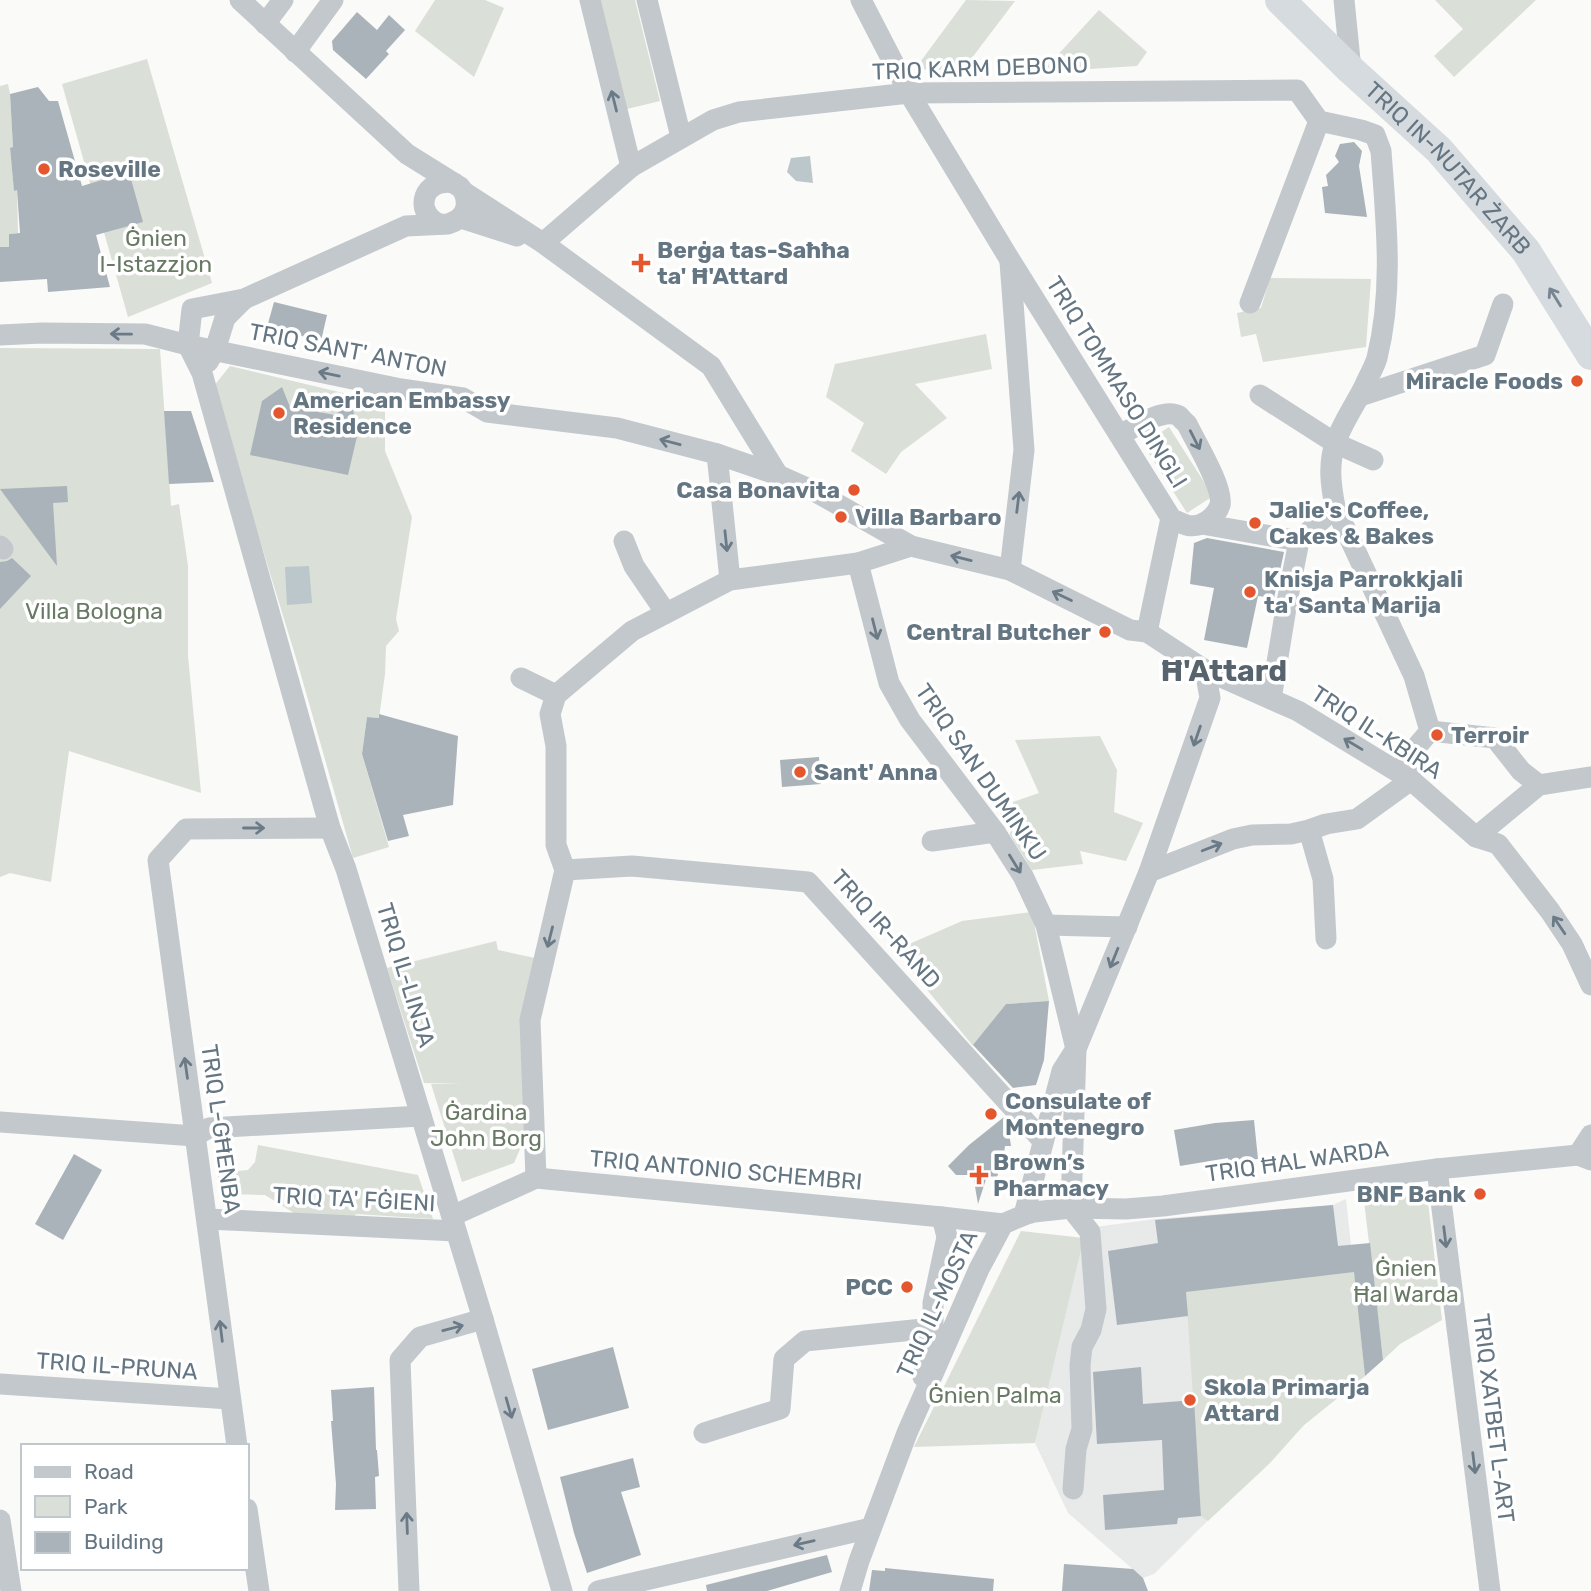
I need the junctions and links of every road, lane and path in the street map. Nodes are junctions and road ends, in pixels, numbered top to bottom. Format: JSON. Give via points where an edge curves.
{"nodes":[{"id":1,"x":240,"y":0,"type":"edge"},
{"id":2,"x":283,"y":0,"type":"edge"},
{"id":3,"x":333,"y":0,"type":"edge"},
{"id":4,"x":590,"y":0,"type":"edge"},
{"id":5,"x":647,"y":0,"type":"edge"},
{"id":6,"x":861,"y":0,"type":"edge"},
{"id":7,"x":1280,"y":0,"type":"edge"},
{"id":8,"x":1344,"y":0,"type":"edge"},
{"id":9,"x":265,"y":24,"type":"junction"},
{"id":10,"x":295,"y":52,"type":"junction"},
{"id":11,"x":1351,"y":70,"type":"junction"},
{"id":12,"x":909,"y":93,"type":"junction"},
{"id":13,"x":1319,"y":121,"type":"junction"},
{"id":14,"x":681,"y":137,"type":"junction"},
{"id":15,"x":407,"y":154,"type":"junction"},
{"id":16,"x":631,"y":167,"type":"junction"},
{"id":17,"x":459,"y":188,"type":"junction"},
{"id":18,"x":426,"y":198,"type":"junction"},
{"id":19,"x":461,"y":218,"type":"junction"},
{"id":20,"x":439,"y":223,"type":"junction"},
{"id":21,"x":406,"y":226,"type":"junction"},
{"id":22,"x":543,"y":243,"type":"junction"},
{"id":23,"x":1010,"y":260,"type":"junction"},
{"id":24,"x":244,"y":299,"type":"junction"},
{"id":25,"x":1250,"y":303,"type":"dead end"},
{"id":26,"x":1503,"y":304,"type":"dead end"},
{"id":27,"x":0,"y":335,"type":"edge"},
{"id":28,"x":188,"y":345,"type":"junction"},
{"id":29,"x":215,"y":350,"type":"junction"},
{"id":30,"x":1591,"y":355,"type":"edge"},
{"id":31,"x":202,"y":373,"type":"junction"},
{"id":32,"x":1260,"y":395,"type":"dead end"},
{"id":33,"x":1360,"y":396,"type":"junction"},
{"id":34,"x":1120,"y":435,"type":"junction"},
{"id":35,"x":1335,"y":443,"type":"junction"},
{"id":36,"x":717,"y":454,"type":"junction"},
{"id":37,"x":1373,"y":460,"type":"dead end"},
{"id":38,"x":778,"y":475,"type":"junction"},
{"id":39,"x":1335,"y":507,"type":"junction"},
{"id":40,"x":1186,"y":523,"type":"junction"},
{"id":41,"x":624,"y":541,"type":"dead end"},
{"id":42,"x":1299,"y":541,"type":"junction"},
{"id":43,"x":911,"y":546,"type":"junction"},
{"id":44,"x":858,"y":563,"type":"junction"},
{"id":45,"x":1010,"y":570,"type":"junction"},
{"id":46,"x":730,"y":580,"type":"junction"},
{"id":47,"x":666,"y":613,"type":"junction"},
{"id":48,"x":1147,"y":632,"type":"junction"},
{"id":49,"x":1205,"y":670,"type":"junction"},
{"id":50,"x":521,"y":677,"type":"dead end"},
{"id":51,"x":556,"y":695,"type":"junction"},
{"id":52,"x":1271,"y":699,"type":"junction"},
{"id":53,"x":1430,"y":731,"type":"junction"},
{"id":54,"x":1591,"y":777,"type":"edge"},
{"id":55,"x":1411,"y":780,"type":"junction"},
{"id":56,"x":1539,"y":785,"type":"junction"},
{"id":57,"x":330,"y":828,"type":"junction"},
{"id":58,"x":1309,"y":830,"type":"junction"},
{"id":59,"x":995,"y":832,"type":"junction"},
{"id":60,"x":1476,"y":837,"type":"junction"},
{"id":61,"x":932,"y":841,"type":"dead end"},
{"id":62,"x":565,"y":870,"type":"junction"},
{"id":63,"x":1149,"y":872,"type":"junction"},
{"id":64,"x":1046,"y":925,"type":"junction"},
{"id":65,"x":1127,"y":927,"type":"junction"},
{"id":66,"x":1326,"y":939,"type":"dead end"},
{"id":67,"x":1591,"y":985,"type":"edge"},
{"id":68,"x":1076,"y":1049,"type":"junction"},
{"id":69,"x":421,"y":1115,"type":"junction"},
{"id":70,"x":0,"y":1122,"type":"edge"},
{"id":71,"x":1591,"y":1135,"type":"edge"},
{"id":72,"x":195,"y":1136,"type":"junction"},
{"id":73,"x":1043,"y":1141,"type":"junction"},
{"id":74,"x":1584,"y":1158,"type":"edge"},
{"id":75,"x":1437,"y":1169,"type":"junction"},
{"id":76,"x":536,"y":1178,"type":"junction"},
{"id":77,"x":1071,"y":1209,"type":"junction"},
{"id":78,"x":1024,"y":1215,"type":"junction"},
{"id":79,"x":942,"y":1217,"type":"junction"},
{"id":80,"x":207,"y":1219,"type":"junction"},
{"id":81,"x":454,"y":1224,"type":"junction"},
{"id":82,"x":1003,"y":1224,"type":"junction"},
{"id":83,"x":483,"y":1319,"type":"junction"},
{"id":84,"x":933,"y":1328,"type":"junction"},
{"id":85,"x":0,"y":1384,"type":"edge"},
{"id":86,"x":230,"y":1399,"type":"junction"},
{"id":87,"x":915,"y":1416,"type":"junction"},
{"id":88,"x":704,"y":1433,"type":"dead end"},
{"id":89,"x":237,"y":1444,"type":"edge"},
{"id":90,"x":1073,"y":1489,"type":"dead end"},
{"id":91,"x":248,"y":1516,"type":"edge"},
{"id":92,"x":0,"y":1520,"type":"edge"},
{"id":93,"x":871,"y":1528,"type":"junction"},
{"id":94,"x":11,"y":1591,"type":"edge"},
{"id":95,"x":259,"y":1591,"type":"edge"},
{"id":96,"x":410,"y":1591,"type":"edge"},
{"id":97,"x":562,"y":1591,"type":"edge"},
{"id":98,"x":598,"y":1591,"type":"edge"},
{"id":99,"x":850,"y":1591,"type":"edge"},
{"id":100,"x":1490,"y":1591,"type":"edge"}],
"edges":[{"from":1,"to":9,"type":"street"},
{"from":2,"to":9,"type":"street"},
{"from":3,"to":10,"type":"street"},
{"from":16,"to":4,"type":"street","one_way":true},
{"from":5,"to":14,"type":"street"},
{"from":6,"to":12,"type":"street","name":"TRIQ TOMMASO DINGLI"},
{"from":7,"to":11,"type":"highway","name":"TRIQ IN-NUTAR ŻARB"},
{"from":8,"to":11,"type":"street"},
{"from":9,"to":10,"type":"street"},
{"from":10,"to":15,"type":"street"},
{"from":30,"to":11,"type":"highway","name":"TRIQ IN-NUTAR ŻARB","one_way":true,"via":[[1526,251],[1439,150]]},
{"from":12,"to":13,"type":"street","name":"TRIQ KARM DEBONO","via":[[1297,90]]},
{"from":12,"to":14,"type":"street","name":"TRIQ KARM DEBONO","via":[[738,112]]},
{"from":12,"to":23,"type":"street","name":"TRIQ TOMMASO DINGLI"},
{"from":13,"to":25,"type":"street"},
{"from":13,"to":33,"type":"street","via":[[1375,135],[1381,150],[1386,310],[1376,360]]},
{"from":14,"to":16,"type":"street","name":"TRIQ KARM DEBONO"},
{"from":15,"to":17,"type":"street"},
{"from":15,"to":18,"type":"street"},
{"from":16,"to":22,"type":"street","name":"TRIQ KARM DEBONO"},
{"from":17,"to":18,"type":"street","via":[[439,182]]},
{"from":17,"to":19,"type":"street","via":[[467,206]]},
{"from":17,"to":22,"type":"street"},
{"from":18,"to":20,"type":"street","via":[[429,217]]},
{"from":18,"to":21,"type":"street"},
{"from":19,"to":20,"type":"street"},
{"from":19,"to":22,"type":"street"},
{"from":20,"to":21,"type":"street"},
{"from":21,"to":24,"type":"street"},
{"from":22,"to":38,"type":"street","via":[[711,366]]},
{"from":23,"to":34,"type":"street","name":"TRIQ TOMMASO DINGLI"},
{"from":45,"to":23,"type":"street","one_way":true,"via":[[1024,450]]},
{"from":24,"to":28,"type":"street","via":[[192,309]]},
{"from":24,"to":29,"type":"street","via":[[225,318]]},
{"from":26,"to":33,"type":"street","via":[[1485,355]]},
{"from":28,"to":27,"type":"street","name":"TRIQ SANT' ANTON","one_way":true,"via":[[145,334]]},
{"from":28,"to":29,"type":"street","name":"TRIQ SANT' ANTON"},
{"from":28,"to":31,"type":"street","name":"TRIQ IL-LINJA"},
{"from":29,"to":31,"type":"street"},
{"from":36,"to":29,"type":"street","name":"TRIQ SANT' ANTON","one_way":true,"via":[[617,428],[486,412],[463,398]]},
{"from":31,"to":57,"type":"street","name":"TRIQ IL-LINJA"},
{"from":32,"to":35,"type":"street"},
{"from":33,"to":35,"type":"street"},
{"from":34,"to":40,"type":"street","name":"TRIQ TOMMASO DINGLI"},
{"from":34,"to":40,"type":"street","one_way":true,"via":[[1168,413],[1187,424],[1219,488],[1221,504],[1214,517]]},
{"from":35,"to":37,"type":"street"},
{"from":35,"to":39,"type":"street","via":[[1331,486]]},
{"from":36,"to":38,"type":"street","name":"TRIQ SANT' ANTON"},
{"from":36,"to":46,"type":"street","one_way":true},
{"from":38,"to":43,"type":"street","name":"TRIQ SANT' ANTON"},
{"from":39,"to":42,"type":"street"},
{"from":39,"to":53,"type":"street","via":[[1414,676]]},
{"from":40,"to":42,"type":"street"},
{"from":40,"to":48,"type":"street"},
{"from":41,"to":47,"type":"street","via":[[634,566]]},
{"from":42,"to":52,"type":"street"},
{"from":43,"to":44,"type":"street"},
{"from":45,"to":43,"type":"street","name":"TRIQ IL-KBIRA","one_way":true},
{"from":44,"to":46,"type":"street"},
{"from":44,"to":59,"type":"street","name":"TRIQ SAN DUMINKU","one_way":true,"via":[[889,683],[910,720]]},
{"from":48,"to":45,"type":"street","name":"TRIQ IL-KBIRA","one_way":true,"via":[[1130,630]]},
{"from":46,"to":47,"type":"street"},
{"from":47,"to":51,"type":"street","via":[[632,631]]},
{"from":48,"to":49,"type":"street","name":"TRIQ IL-KBIRA"},
{"from":49,"to":52,"type":"street","name":"TRIQ IL-KBIRA"},
{"from":49,"to":63,"type":"street","one_way":true,"via":[[1210,698]]},
{"from":50,"to":51,"type":"street"},
{"from":51,"to":62,"type":"street","via":[[550,714],[556,746],[556,845]]},
{"from":55,"to":52,"type":"street","name":"TRIQ IL-KBIRA","one_way":true},
{"from":53,"to":55,"type":"street","via":[[1406,760]]},
{"from":53,"to":56,"type":"street","via":[[1495,738],[1521,771]]},
{"from":54,"to":56,"type":"street"},
{"from":55,"to":58,"type":"street","via":[[1357,819]]},
{"from":55,"to":60,"type":"street","name":"TRIQ IL-KBIRA"},
{"from":56,"to":60,"type":"street"},
{"from":57,"to":69,"type":"street","name":"TRIQ IL-LINJA"},
{"from":72,"to":57,"type":"street","name":"TRIQ L-GĦENBA","one_way":true,"via":[[158,860],[186,829]]},
{"from":63,"to":58,"type":"street","one_way":true,"via":[[1233,839]]},
{"from":58,"to":66,"type":"street","via":[[1323,879]]},
{"from":59,"to":61,"type":"street"},
{"from":59,"to":64,"type":"street","name":"TRIQ SAN DUMINKU","one_way":true},
{"from":67,"to":60,"type":"street","name":"TRIQ IL-KBIRA","one_way":true,"via":[[1572,944],[1533,889],[1498,844]]},
{"from":62,"to":73,"type":"street","name":"TRIQ IR-RAND","via":[[632,866],[808,882]]},
{"from":62,"to":76,"type":"street","one_way":true,"via":[[530,1020]]},
{"from":63,"to":65,"type":"street"},
{"from":64,"to":65,"type":"street"},
{"from":64,"to":68,"type":"street","name":"TRIQ SAN DUMINKU"},
{"from":65,"to":68,"type":"street","one_way":true},
{"from":68,"to":73,"type":"street","via":[[1062,1072]]},
{"from":68,"to":77,"type":"street"},
{"from":69,"to":72,"type":"street","via":[[209,1128]]},
{"from":69,"to":81,"type":"street","name":"TRIQ IL-LINJA"},
{"from":70,"to":72,"type":"street"},
{"from":71,"to":74,"type":"street","name":"TRIQ ĦAL WARDA"},
{"from":72,"to":80,"type":"street","name":"TRIQ L-GĦENBA"},
{"from":73,"to":78,"type":"street"},
{"from":74,"to":75,"type":"street","name":"TRIQ ĦAL WARDA"},
{"from":75,"to":77,"type":"street","name":"TRIQ ĦAL WARDA","via":[[1163,1206]]},
{"from":75,"to":100,"type":"street","name":"TRIQ XATBET L-ART","one_way":true},
{"from":76,"to":79,"type":"street","name":"TRIQ ANTONIO SCHEMBRI"},
{"from":76,"to":81,"type":"street","name":"TRIQ ANTONIO SCHEMBRI"},
{"from":77,"to":78,"type":"street","name":"TRIQ ĦAL WARDA"},
{"from":77,"to":90,"type":"street","via":[[1090,1231],[1096,1309],[1082,1348],[1082,1429]]},
{"from":78,"to":82,"type":"street","name":"TRIQ IL-MOSTA"},
{"from":79,"to":82,"type":"street","name":"TRIQ ANTONIO SCHEMBRI"},
{"from":79,"to":84,"type":"street","via":[[947,1237],[933,1303]]},
{"from":80,"to":81,"type":"street","name":"TRIQ TA' FĠIENI"},
{"from":86,"to":80,"type":"street","name":"TRIQ L-GĦENBA","one_way":true},
{"from":81,"to":83,"type":"street","name":"TRIQ IL-LINJA"},
{"from":82,"to":87,"type":"street","name":"TRIQ IL-MOSTA"},
{"from":96,"to":83,"type":"street","one_way":true,"via":[[400,1360],[420,1337]]},
{"from":83,"to":97,"type":"street","name":"TRIQ IL-LINJA","one_way":true},
{"from":84,"to":87,"type":"street"},
{"from":84,"to":88,"type":"street","via":[[805,1342],[784,1359],[779,1409]]},
{"from":85,"to":86,"type":"street","name":"TRIQ IL-PRUNA"},
{"from":86,"to":89,"type":"street","name":"TRIQ L-GĦENBA"},
{"from":87,"to":93,"type":"street","name":"TRIQ IL-MOSTA"},
{"from":91,"to":95,"type":"street"},
{"from":92,"to":94,"type":"street"},
{"from":93,"to":98,"type":"street","one_way":true},
{"from":93,"to":99,"type":"street","name":"TRIQ IL-MOSTA"}]}
